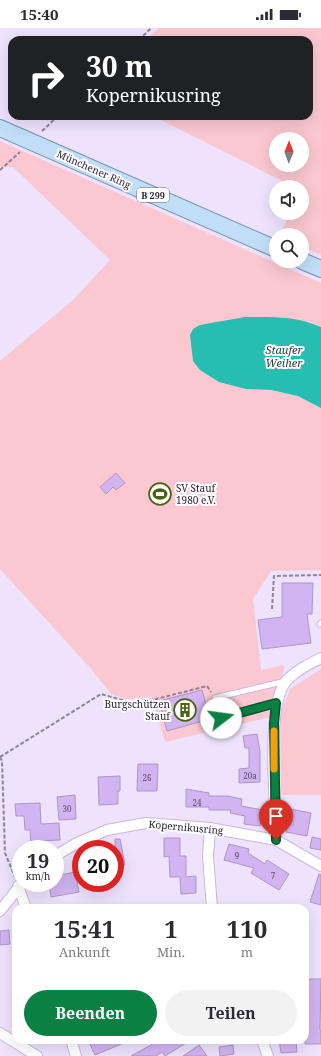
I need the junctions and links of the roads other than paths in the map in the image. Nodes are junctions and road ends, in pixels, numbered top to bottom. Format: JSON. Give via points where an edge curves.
{"nodes":[{"id":1,"x":0,"y":128,"type":"edge"},
{"id":2,"x":269,"y":246,"type":"edge"},
{"id":3,"x":309,"y":264,"type":"edge"},
{"id":4,"x":321,"y":269,"type":"edge"},
{"id":5,"x":321,"y":658,"type":"edge"},
{"id":6,"x":287,"y":680,"type":"junction"},
{"id":7,"x":276,"y":703,"type":"junction"},
{"id":8,"x":210,"y":828,"type":"junction"},
{"id":9,"x":276,"y":840,"type":"junction"},
{"id":10,"x":64,"y":851,"type":"edge"},
{"id":11,"x":321,"y":866,"type":"edge"},
{"id":12,"x":15,"y":892,"type":"edge"},
{"id":13,"x":22,"y":892,"type":"edge"},
{"id":14,"x":25,"y":904,"type":"edge"},
{"id":15,"x":212,"y":904,"type":"edge"},
{"id":16,"x":0,"y":911,"type":"edge"},
{"id":17,"x":0,"y":1033,"type":"edge"},
{"id":18,"x":12,"y":1040,"type":"edge"},
{"id":19,"x":18,"y":1044,"type":"edge"},
{"id":20,"x":72,"y":1044,"type":"edge"},
{"id":21,"x":264,"y":1044,"type":"edge"},
{"id":22,"x":37,"y":1056,"type":"edge"},
{"id":23,"x":76,"y":1056,"type":"edge"},
{"id":24,"x":268,"y":1056,"type":"edge"}],
"edges":[{"from":1,"to":2,"type":"main road","name":"Münchener Ring","number":"B 299"},
{"from":3,"to":4,"type":"main road"},
{"from":5,"to":6,"type":"street"},
{"from":6,"to":7,"type":"street"},
{"from":6,"to":7,"type":"lane","via":[[215,698],[221,718]]},
{"from":7,"to":9,"type":"street"},
{"from":8,"to":9,"type":"street","name":"Kopernikusring"},
{"from":8,"to":10,"type":"street","name":"Kopernikusring","via":[[146,823],[107,830]]},
{"from":8,"to":15,"type":"street","via":[[208,856]]},
{"from":9,"to":11,"type":"street","name":"Kopernikusring"},
{"from":12,"to":16,"type":"street"},
{"from":13,"to":14,"type":"street"},
{"from":17,"to":18,"type":"street"},
{"from":19,"to":22,"type":"street"},
{"from":20,"to":23,"type":"street"},
{"from":21,"to":24,"type":"street"}]}
